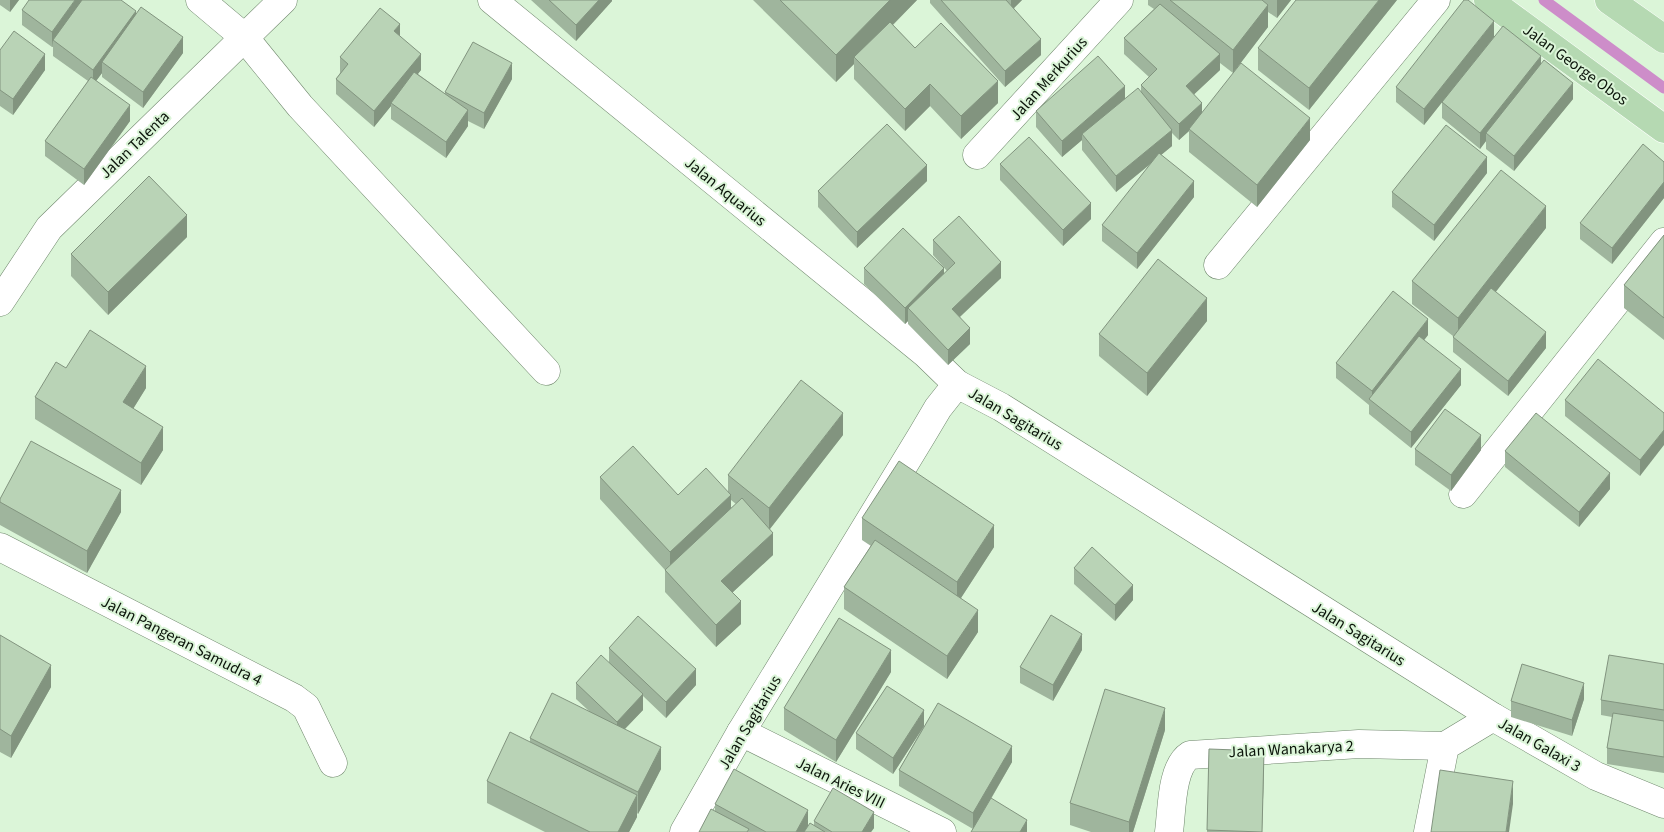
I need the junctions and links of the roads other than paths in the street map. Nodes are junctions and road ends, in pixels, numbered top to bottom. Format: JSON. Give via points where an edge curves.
{"nodes":[{"id":1,"x":200,"y":0,"type":"edge"},
{"id":2,"x":283,"y":0,"type":"edge"},
{"id":3,"x":492,"y":0,"type":"edge"},
{"id":4,"x":1118,"y":0,"type":"edge"},
{"id":5,"x":1436,"y":0,"type":"edge"},
{"id":6,"x":1488,"y":0,"type":"edge"},
{"id":7,"x":1609,"y":0,"type":"edge"},
{"id":8,"x":244,"y":37,"type":"junction"},
{"id":9,"x":1664,"y":39,"type":"edge"},
{"id":10,"x":1664,"y":128,"type":"edge"},
{"id":11,"x":977,"y":155,"type":"dead end"},
{"id":12,"x":1664,"y":242,"type":"edge"},
{"id":13,"x":1218,"y":265,"type":"dead end"},
{"id":14,"x":0,"y":302,"type":"edge"},
{"id":15,"x":546,"y":371,"type":"dead end"},
{"id":16,"x":957,"y":384,"type":"junction"},
{"id":17,"x":1463,"y":494,"type":"dead end"},
{"id":18,"x":0,"y":547,"type":"edge"},
{"id":19,"x":1493,"y":717,"type":"junction"},
{"id":20,"x":741,"y":732,"type":"junction"},
{"id":21,"x":1445,"y":746,"type":"junction"},
{"id":22,"x":333,"y":763,"type":"dead end"},
{"id":23,"x":1664,"y":804,"type":"edge"},
{"id":24,"x":684,"y":832,"type":"edge"},
{"id":25,"x":942,"y":832,"type":"edge"},
{"id":26,"x":1170,"y":832,"type":"edge"},
{"id":27,"x":1428,"y":832,"type":"edge"}],
"edges":[{"from":1,"to":8,"type":"street"},
{"from":2,"to":8,"type":"street","name":"Jalan Talenta"},
{"from":3,"to":16,"type":"street","name":"Jalan Aquarius","via":[[926,354]]},
{"from":4,"to":11,"type":"street","name":"Jalan Merkurius"},
{"from":5,"to":13,"type":"street"},
{"from":6,"to":10,"type":"main road","name":"Jalan George Obos"},
{"from":7,"to":9,"type":"main road"},
{"from":8,"to":14,"type":"street","name":"Jalan Talenta","via":[[49,228]]},
{"from":8,"to":15,"type":"street","via":[[300,106]]},
{"from":12,"to":17,"type":"street"},
{"from":16,"to":19,"type":"street","name":"Jalan Sagitarius","via":[[1001,407]]},
{"from":16,"to":20,"type":"street","name":"Jalan Sagitarius","via":[[938,408]]},
{"from":18,"to":22,"type":"street","name":"Jalan Pangeran Samudra 4","via":[[294,698],[306,707]]},
{"from":19,"to":21,"type":"street","name":"Jalan Galaxi 3"},
{"from":19,"to":23,"type":"street","name":"Jalan Galaxi 3","via":[[1596,776]]},
{"from":20,"to":24,"type":"street","name":"Jalan Sagitarius"},
{"from":20,"to":25,"type":"street","name":"Jalan Aries VIII"},
{"from":21,"to":26,"type":"street","name":"Jalan Wanakarya 2","via":[[1359,744],[1190,755],[1182,760],[1177,773]]},
{"from":21,"to":27,"type":"street"}]}
